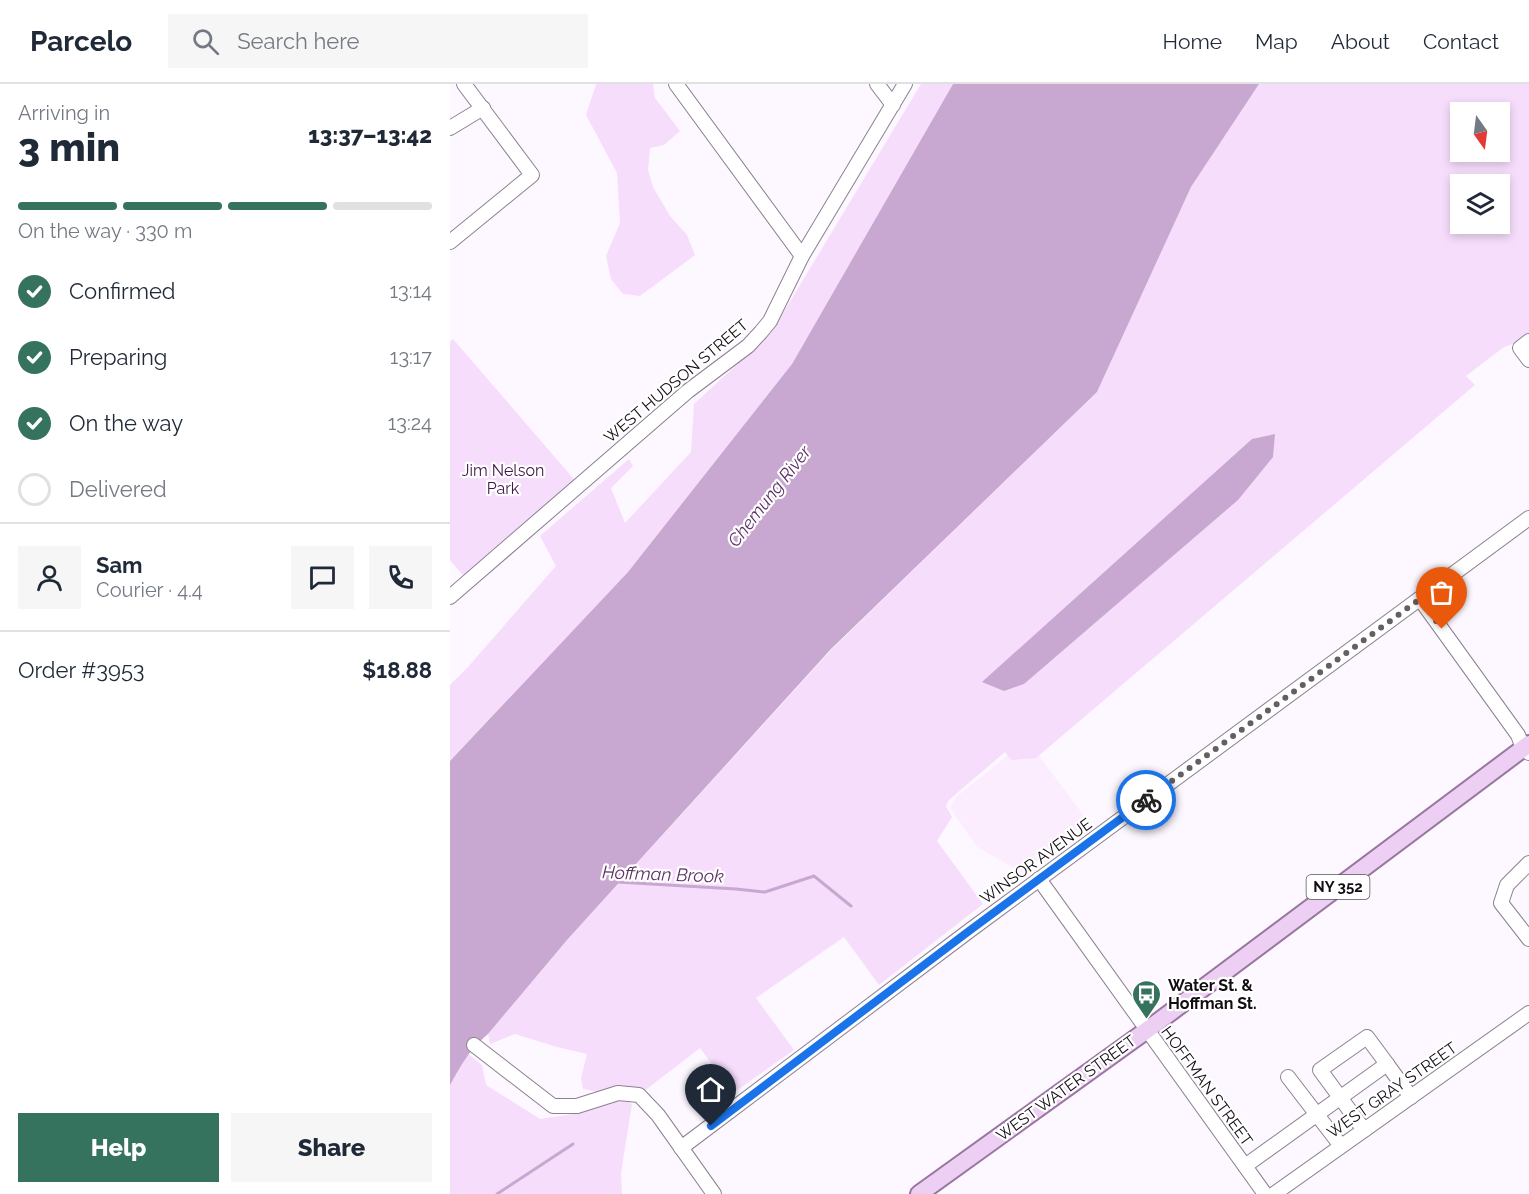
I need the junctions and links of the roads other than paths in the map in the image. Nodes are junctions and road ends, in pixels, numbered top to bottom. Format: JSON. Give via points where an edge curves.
{"nodes":[{"id":1,"x":464,"y":84,"type":"edge"},
{"id":2,"x":676,"y":84,"type":"edge"},
{"id":3,"x":877,"y":84,"type":"edge"},
{"id":4,"x":905,"y":84,"type":"edge"},
{"id":5,"x":892,"y":105,"type":"junction"},
{"id":6,"x":483,"y":108,"type":"junction"},
{"id":7,"x":450,"y":128,"type":"edge"},
{"id":8,"x":450,"y":242,"type":"edge"},
{"id":9,"x":802,"y":256,"type":"junction"},
{"id":10,"x":1525,"y":344,"type":"edge"},
{"id":11,"x":1529,"y":360,"type":"edge"},
{"id":12,"x":1529,"y":518,"type":"edge"},
{"id":13,"x":450,"y":597,"type":"edge"},
{"id":14,"x":1420,"y":599,"type":"junction"},
{"id":15,"x":1527,"y":749,"type":"edge"},
{"id":16,"x":1529,"y":863,"type":"edge"},
{"id":17,"x":1039,"y":879,"type":"junction"},
{"id":18,"x":1529,"y":939,"type":"edge"},
{"id":19,"x":1529,"y":1013,"type":"edge"},
{"id":20,"x":1147,"y":1030,"type":"junction"},
{"id":21,"x":474,"y":1045,"type":"dead end"},
{"id":22,"x":1387,"y":1064,"type":"junction"},
{"id":23,"x":1288,"y":1077,"type":"dead end"},
{"id":24,"x":1340,"y":1097,"type":"junction"},
{"id":25,"x":1411,"y":1097,"type":"junction"},
{"id":26,"x":1318,"y":1114,"type":"junction"},
{"id":27,"x":1364,"y":1130,"type":"junction"},
{"id":28,"x":1341,"y":1146,"type":"junction"},
{"id":29,"x":681,"y":1148,"type":"junction"},
{"id":30,"x":1245,"y":1166,"type":"junction"},
{"id":31,"x":714,"y":1194,"type":"edge"},
{"id":32,"x":920,"y":1194,"type":"edge"},
{"id":33,"x":1265,"y":1194,"type":"edge"},
{"id":34,"x":1274,"y":1194,"type":"edge"}],
"edges":[{"from":1,"to":6,"type":"street"},
{"from":2,"to":9,"type":"street"},
{"from":3,"to":5,"type":"street"},
{"from":4,"to":5,"type":"street","name":"WEST HUDSON STREET"},
{"from":5,"to":9,"type":"street","name":"WEST HUDSON STREET"},
{"from":6,"to":7,"type":"street"},
{"from":6,"to":8,"type":"street","via":[[532,176]]},
{"from":9,"to":13,"type":"street","name":"WEST HUDSON STREET","via":[[770,321],[748,346],[688,391]]},
{"from":10,"to":11,"type":"street"},
{"from":12,"to":14,"type":"street","name":"WINSOR AVENUE"},
{"from":14,"to":15,"type":"street"},
{"from":14,"to":17,"type":"street","name":"WINSOR AVENUE"},
{"from":15,"to":20,"type":"main road","name":"WEST WATER STREET","number":"NY 352"},
{"from":16,"to":18,"type":"street","via":[[1507,885],[1501,903]]},
{"from":17,"to":20,"type":"street","name":"HOFFMAN STREET"},
{"from":17,"to":29,"type":"street","name":"WINSOR AVENUE"},
{"from":19,"to":25,"type":"street","name":"WEST GRAY STREET"},
{"from":20,"to":30,"type":"street","name":"HOFFMAN STREET"},
{"from":20,"to":32,"type":"main road","name":"WEST WATER STREET","number":"NY 352"},
{"from":21,"to":29,"type":"street","via":[[553,1106],[578,1106],[618,1093],[639,1095]]},
{"from":22,"to":24,"type":"street"},
{"from":22,"to":24,"type":"street","via":[[1367,1036],[1320,1070]]},
{"from":22,"to":25,"type":"street"},
{"from":23,"to":26,"type":"street"},
{"from":24,"to":26,"type":"street"},
{"from":24,"to":27,"type":"street"},
{"from":25,"to":27,"type":"street","name":"WEST GRAY STREET"},
{"from":26,"to":28,"type":"street"},
{"from":26,"to":30,"type":"street"},
{"from":27,"to":28,"type":"street","name":"WEST GRAY STREET"},
{"from":28,"to":34,"type":"street","name":"WEST GRAY STREET"},
{"from":29,"to":31,"type":"street"},
{"from":30,"to":33,"type":"street","name":"HOFFMAN STREET"}]}
